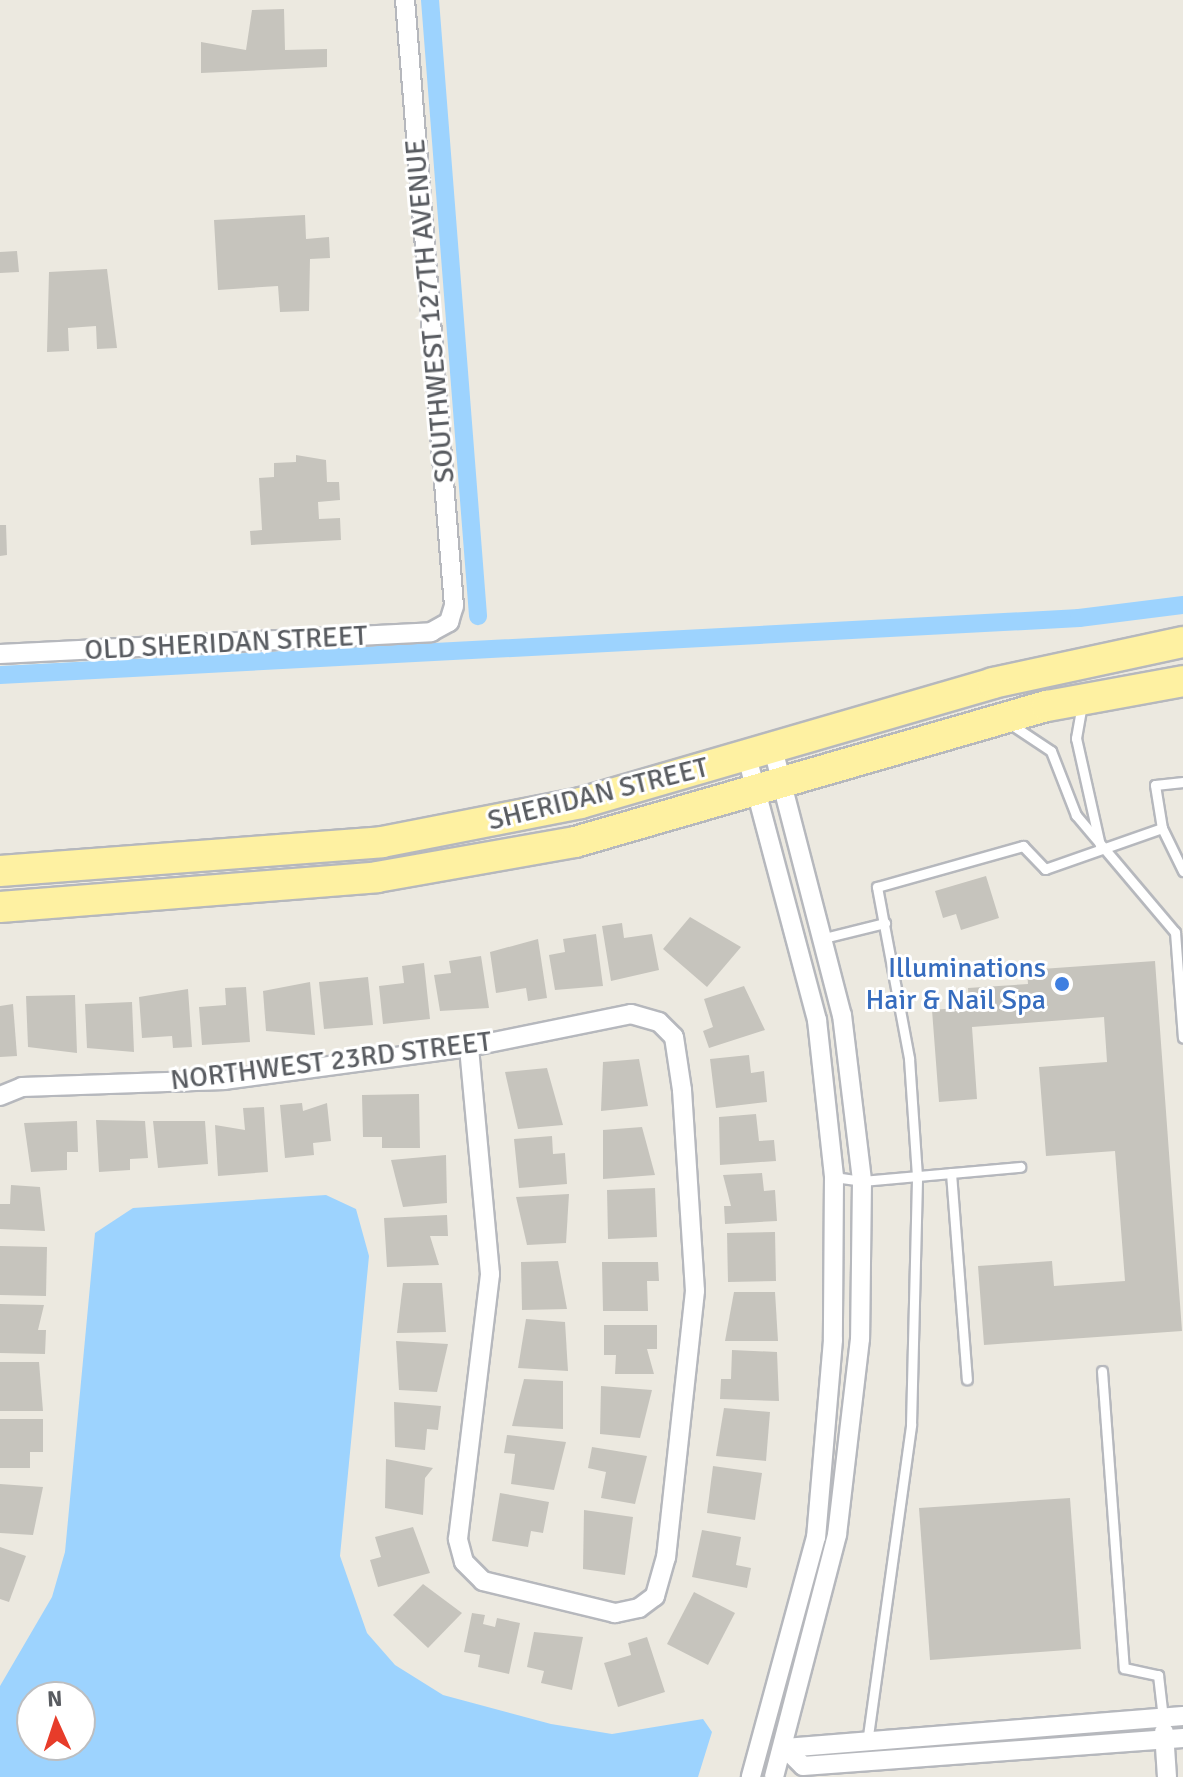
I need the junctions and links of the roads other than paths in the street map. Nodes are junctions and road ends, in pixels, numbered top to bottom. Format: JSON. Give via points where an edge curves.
{"nodes":[{"id":1,"x":405,"y":0,"type":"edge"},
{"id":2,"x":449,"y":622,"type":"joint"},
{"id":3,"x":1183,"y":642,"type":"edge"},
{"id":4,"x":0,"y":654,"type":"edge"},
{"id":5,"x":1183,"y":681,"type":"edge"},
{"id":6,"x":1084,"y":697,"type":"junction"},
{"id":7,"x":998,"y":719,"type":"junction"},
{"id":8,"x":760,"y":753,"type":"junction"},
{"id":9,"x":1183,"y":782,"type":"edge"},
{"id":10,"x":770,"y":788,"type":"junction"},
{"id":11,"x":1162,"y":828,"type":"junction"},
{"id":12,"x":1100,"y":849,"type":"junction"},
{"id":13,"x":0,"y":871,"type":"edge"},
{"id":14,"x":1183,"y":871,"type":"edge"},
{"id":15,"x":0,"y":907,"type":"edge"},
{"id":16,"x":885,"y":923,"type":"junction"},
{"id":17,"x":824,"y":938,"type":"junction"},
{"id":18,"x":1183,"y":1038,"type":"edge"},
{"id":19,"x":469,"y":1047,"type":"junction"},
{"id":20,"x":0,"y":1096,"type":"edge"},
{"id":21,"x":1020,"y":1167,"type":"dead end"},
{"id":22,"x":951,"y":1173,"type":"junction"},
{"id":23,"x":917,"y":1176,"type":"junction"},
{"id":24,"x":834,"y":1177,"type":"junction"},
{"id":25,"x":862,"y":1181,"type":"junction"},
{"id":26,"x":1102,"y":1371,"type":"dead end"},
{"id":27,"x":967,"y":1379,"type":"dead end"},
{"id":28,"x":1183,"y":1716,"type":"edge"},
{"id":29,"x":1163,"y":1720,"type":"junction"},
{"id":30,"x":1174,"y":1739,"type":"edge"},
{"id":31,"x":763,"y":1745,"type":"junction"},
{"id":32,"x":785,"y":1748,"type":"junction"},
{"id":33,"x":865,"y":1753,"type":"junction"},
{"id":34,"x":751,"y":1777,"type":"edge"},
{"id":35,"x":774,"y":1777,"type":"edge"},
{"id":36,"x":1167,"y":1777,"type":"edge"}],
"edges":[{"from":1,"to":2,"type":"street","name":"SOUTHWEST 127TH AVENUE","via":[[454,606]]},
{"from":2,"to":4,"type":"street","name":"OLD SHERIDAN STREET","via":[[431,632]]},
{"from":3,"to":8,"type":"main road","name":"SHERIDAN STREET","via":[[993,683]]},
{"from":5,"to":6,"type":"main road","name":"SHERIDAN STREET"},
{"from":6,"to":7,"type":"main road","name":"SHERIDAN STREET"},
{"from":6,"to":12,"type":"lane","via":[[1076,738]]},
{"from":7,"to":10,"type":"main road","name":"SHERIDAN STREET"},
{"from":7,"to":12,"type":"lane","via":[[1036,735],[1051,751],[1076,815]]},
{"from":8,"to":10,"type":"street"},
{"from":8,"to":10,"type":"street"},
{"from":8,"to":13,"type":"main road","name":"SHERIDAN STREET","via":[[581,803],[382,842]]},
{"from":9,"to":11,"type":"lane","via":[[1155,785]]},
{"from":10,"to":15,"type":"main road","name":"SHERIDAN STREET","via":[[575,842],[377,877]]},
{"from":10,"to":17,"type":"street"},
{"from":10,"to":24,"type":"street","via":[[817,1020]]},
{"from":11,"to":12,"type":"lane"},
{"from":11,"to":14,"type":"lane"},
{"from":12,"to":16,"type":"lane","via":[[1045,869],[1023,846],[877,887]]},
{"from":12,"to":18,"type":"lane","via":[[1175,932]]},
{"from":16,"to":17,"type":"lane"},
{"from":16,"to":23,"type":"lane","via":[[909,1058]]},
{"from":17,"to":25,"type":"street","via":[[842,1015]]},
{"from":19,"to":19,"type":"street","name":"NORTHWEST 23RD STREET","via":[[490,1274],[458,1539],[464,1562],[483,1581],[615,1613],[639,1608],[655,1596],[666,1557],[695,1291],[674,1037],[659,1022],[631,1014]]},
{"from":19,"to":20,"type":"street","name":"NORTHWEST 23RD STREET","via":[[225,1080],[22,1087]]},
{"from":21,"to":22,"type":"lane"},
{"from":22,"to":23,"type":"lane"},
{"from":22,"to":27,"type":"lane"},
{"from":23,"to":25,"type":"lane"},
{"from":23,"to":33,"type":"lane","via":[[911,1425]]},
{"from":24,"to":25,"type":"lane"},
{"from":24,"to":31,"type":"street","via":[[833,1340],[816,1537]]},
{"from":25,"to":32,"type":"street","via":[[851,1436],[837,1535]]},
{"from":26,"to":29,"type":"lane","via":[[1124,1668],[1158,1675]]},
{"from":28,"to":29,"type":"street"},
{"from":29,"to":30,"type":"street"},
{"from":29,"to":33,"type":"street"},
{"from":30,"to":33,"type":"street"},
{"from":30,"to":36,"type":"street"},
{"from":31,"to":32,"type":"lane"},
{"from":31,"to":34,"type":"street"},
{"from":32,"to":33,"type":"street"},
{"from":32,"to":35,"type":"street"}]}
